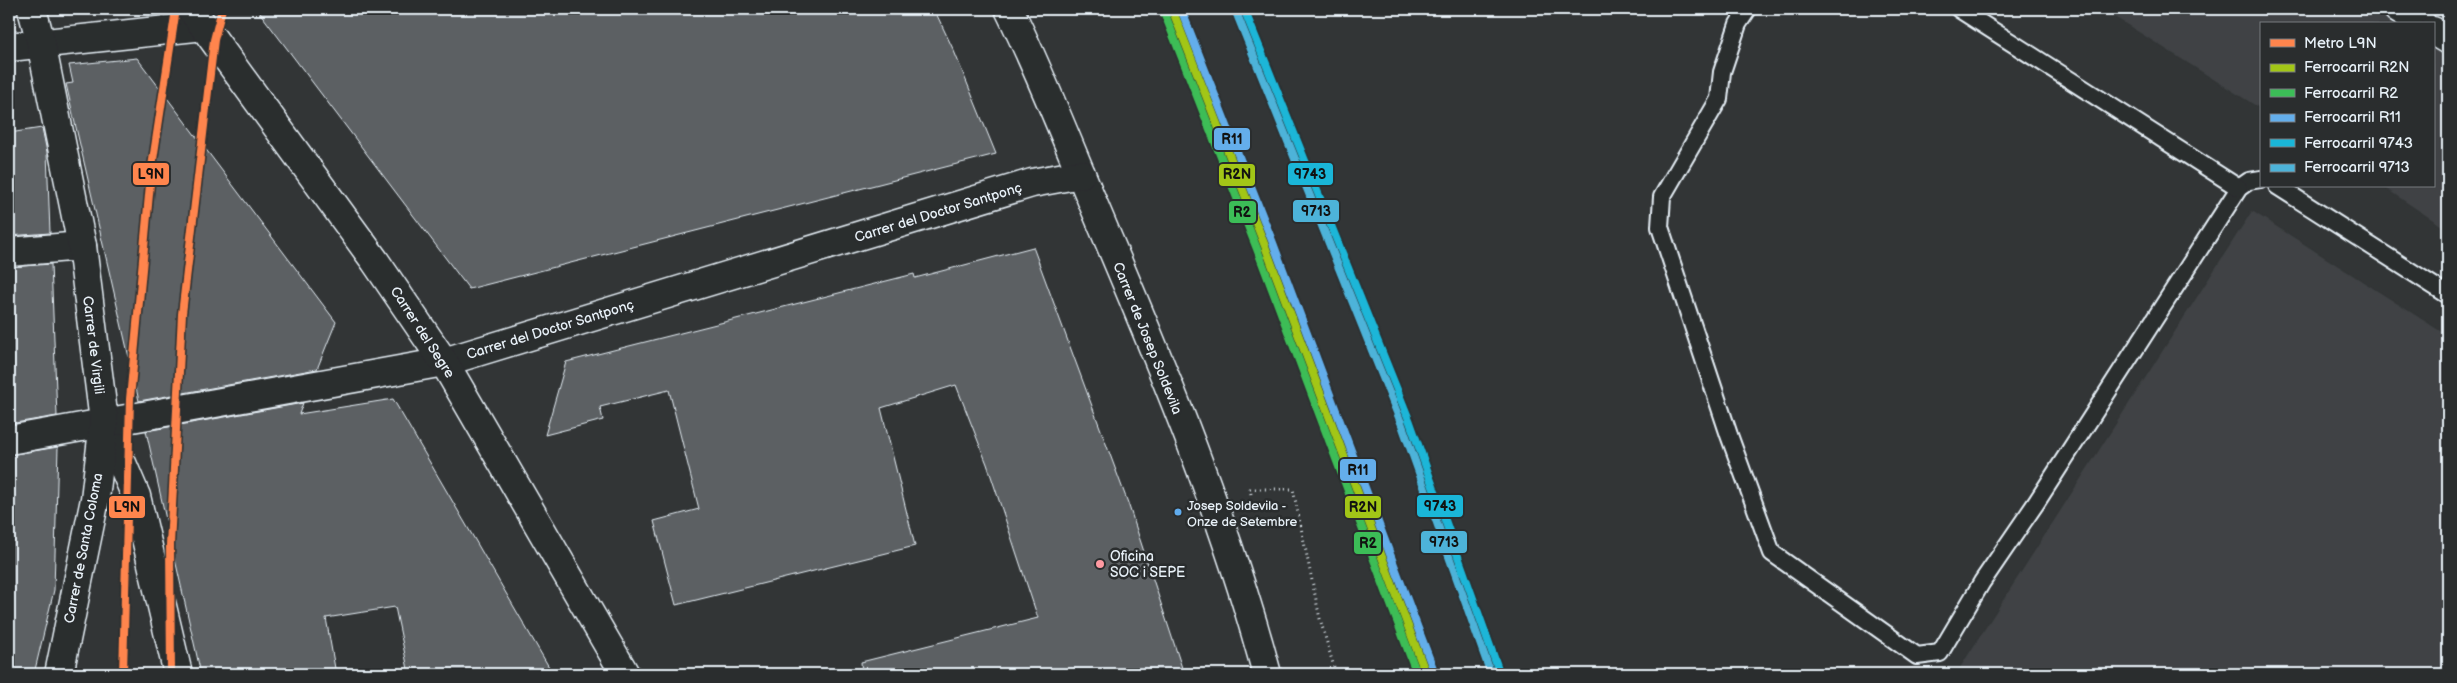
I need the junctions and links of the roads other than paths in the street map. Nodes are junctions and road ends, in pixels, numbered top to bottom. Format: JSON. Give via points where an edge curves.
{"nodes":[{"id":1,"x":32,"y":9,"type":"edge"},
{"id":2,"x":1009,"y":9,"type":"edge"},
{"id":3,"x":1748,"y":9,"type":"edge"},
{"id":4,"x":1959,"y":9,"type":"edge"},
{"id":5,"x":2398,"y":9,"type":"edge"},
{"id":6,"x":197,"y":17,"type":"edge"},
{"id":7,"x":2419,"y":22,"type":"edge"},
{"id":8,"x":2434,"y":32,"type":"edge"},
{"id":9,"x":2448,"y":40,"type":"edge"},
{"id":10,"x":41,"y":43,"type":"junction"},
{"id":11,"x":9,"y":47,"type":"edge"},
{"id":12,"x":1081,"y":174,"type":"junction"},
{"id":13,"x":2260,"y":179,"type":"edge"},
{"id":14,"x":2238,"y":188,"type":"junction"},
{"id":15,"x":2280,"y":188,"type":"edge"},
{"id":16,"x":82,"y":246,"type":"junction"},
{"id":17,"x":9,"y":252,"type":"edge"},
{"id":18,"x":2448,"y":295,"type":"edge"},
{"id":19,"x":444,"y":362,"type":"junction"},
{"id":20,"x":104,"y":422,"type":"junction"},
{"id":21,"x":9,"y":440,"type":"edge"},
{"id":22,"x":59,"y":674,"type":"edge"},
{"id":23,"x":178,"y":674,"type":"edge"},
{"id":24,"x":625,"y":674,"type":"edge"},
{"id":25,"x":1267,"y":674,"type":"edge"}],
"edges":[{"from":1,"to":10,"type":"street","name":"Carrer de Virgili"},
{"from":2,"to":12,"type":"street","name":"Carrer de Josep Soldevila"},
{"from":3,"to":14,"type":"lane","via":[[1738,24],[1722,72],[1719,99],[1662,196],[1660,227],[1772,553],[1917,656],[1940,653],[1982,582]]},
{"from":4,"to":14,"type":"lane"},
{"from":5,"to":7,"type":"street"},
{"from":6,"to":10,"type":"street"},
{"from":6,"to":19,"type":"street","name":"Carrer del Segre","via":[[375,261]]},
{"from":8,"to":9,"type":"street"},
{"from":10,"to":11,"type":"street"},
{"from":10,"to":16,"type":"street","name":"Carrer de Virgili"},
{"from":12,"to":19,"type":"street","name":"Carrer del Doctor Santponç","via":[[1032,183]]},
{"from":12,"to":25,"type":"street","name":"Carrer de Josep Soldevila","via":[[1147,329],[1244,594]]},
{"from":13,"to":14,"type":"lane"},
{"from":15,"to":18,"type":"lane"},
{"from":16,"to":17,"type":"street"},
{"from":16,"to":20,"type":"street","name":"Carrer de Virgili"},
{"from":19,"to":20,"type":"street","name":"Carrer del Doctor Santponç"},
{"from":19,"to":24,"type":"street","name":"Carrer del Segre"},
{"from":20,"to":21,"type":"street","name":"Carrer del Doctor Santponç"},
{"from":20,"to":22,"type":"street","name":"Carrer de Santa Coloma","via":[[95,498]]},
{"from":20,"to":23,"type":"street","name":"Carrer de Virgili","via":[[136,496]]}]}
